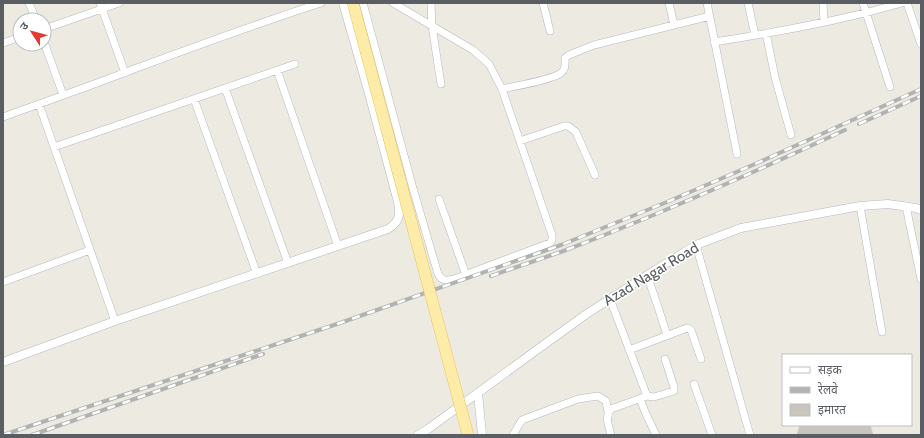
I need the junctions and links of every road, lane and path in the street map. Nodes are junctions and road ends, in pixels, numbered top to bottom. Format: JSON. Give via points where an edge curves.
{"nodes":[{"id":1,"x":119,"y":3,"type":"edge"},
{"id":2,"x":321,"y":3,"type":"edge"},
{"id":3,"x":343,"y":3,"type":"edge"},
{"id":4,"x":353,"y":3,"type":"edge"},
{"id":5,"x":363,"y":3,"type":"edge"},
{"id":6,"x":393,"y":3,"type":"edge"},
{"id":7,"x":431,"y":3,"type":"edge"},
{"id":8,"x":543,"y":3,"type":"edge"},
{"id":9,"x":669,"y":3,"type":"edge"},
{"id":10,"x":707,"y":3,"type":"edge"},
{"id":11,"x":748,"y":3,"type":"edge"},
{"id":12,"x":823,"y":3,"type":"edge"},
{"id":13,"x":863,"y":3,"type":"edge"},
{"id":14,"x":902,"y":3,"type":"edge"},
{"id":15,"x":907,"y":3,"type":"edge"},
{"id":16,"x":101,"y":6,"type":"edge"},
{"id":17,"x":866,"y":13,"type":"junction"},
{"id":18,"x":710,"y":16,"type":"junction"},
{"id":19,"x":824,"y":22,"type":"junction"},
{"id":20,"x":674,"y":25,"type":"junction"},
{"id":21,"x":52,"y":26,"type":"edge"},
{"id":22,"x":432,"y":26,"type":"junction"},
{"id":23,"x":550,"y":31,"type":"dead end"},
{"id":24,"x":766,"y":33,"type":"junction"},
{"id":25,"x":756,"y":35,"type":"junction"},
{"id":26,"x":714,"y":42,"type":"junction"},
{"id":27,"x":921,"y":44,"type":"edge"},
{"id":28,"x":48,"y":52,"type":"edge"},
{"id":29,"x":295,"y":64,"type":"dead end"},
{"id":30,"x":277,"y":70,"type":"junction"},
{"id":31,"x":125,"y":73,"type":"junction"},
{"id":32,"x":441,"y":84,"type":"dead end"},
{"id":33,"x":890,"y":87,"type":"dead end"},
{"id":34,"x":225,"y":88,"type":"junction"},
{"id":35,"x":502,"y":89,"type":"junction"},
{"id":36,"x":63,"y":95,"type":"junction"},
{"id":37,"x":194,"y":99,"type":"junction"},
{"id":38,"x":39,"y":104,"type":"junction"},
{"id":39,"x":3,"y":117,"type":"edge"},
{"id":40,"x":791,"y":135,"type":"dead end"},
{"id":41,"x":520,"y":141,"type":"junction"},
{"id":42,"x":54,"y":147,"type":"junction"},
{"id":43,"x":737,"y":154,"type":"dead end"},
{"id":44,"x":595,"y":175,"type":"dead end"},
{"id":45,"x":439,"y":199,"type":"dead end"},
{"id":46,"x":860,"y":206,"type":"junction"},
{"id":47,"x":906,"y":206,"type":"junction"},
{"id":48,"x":921,"y":210,"type":"edge"},
{"id":49,"x":696,"y":245,"type":"junction"},
{"id":50,"x":338,"y":246,"type":"junction"},
{"id":51,"x":90,"y":250,"type":"junction"},
{"id":52,"x":288,"y":263,"type":"junction"},
{"id":53,"x":257,"y":274,"type":"junction"},
{"id":54,"x":466,"y":275,"type":"junction"},
{"id":55,"x":647,"y":275,"type":"junction"},
{"id":56,"x":921,"y":279,"type":"edge"},
{"id":57,"x":3,"y":282,"type":"edge"},
{"id":58,"x":610,"y":299,"type":"junction"},
{"id":59,"x":115,"y":321,"type":"junction"},
{"id":60,"x":882,"y":332,"type":"dead end"},
{"id":61,"x":667,"y":335,"type":"junction"},
{"id":62,"x":630,"y":350,"type":"junction"},
{"id":63,"x":665,"y":359,"type":"dead end"},
{"id":64,"x":701,"y":359,"type":"dead end"},
{"id":65,"x":3,"y":362,"type":"edge"},
{"id":66,"x":694,"y":384,"type":"dead end"},
{"id":67,"x":478,"y":393,"type":"junction"},
{"id":68,"x":644,"y":398,"type":"junction"},
{"id":69,"x":608,"y":412,"type":"junction"},
{"id":70,"x":418,"y":435,"type":"edge"},
{"id":71,"x":468,"y":435,"type":"edge"},
{"id":72,"x":482,"y":435,"type":"edge"},
{"id":73,"x":513,"y":435,"type":"edge"},
{"id":74,"x":611,"y":435,"type":"edge"},
{"id":75,"x":656,"y":435,"type":"edge"},
{"id":76,"x":712,"y":435,"type":"edge"},
{"id":77,"x":750,"y":435,"type":"edge"}],
"edges":[{"from":1,"to":16,"type":"street"},
{"from":2,"to":31,"type":"street"},
{"from":3,"to":50,"type":"street","via":[[400,210],[395,224],[388,229]]},
{"from":4,"to":71,"type":"main road","bridge":true},
{"from":5,"to":54,"type":"street","via":[[438,274],[443,280],[448,281]]},
{"from":6,"to":22,"type":"street"},
{"from":7,"to":22,"type":"street"},
{"from":8,"to":23,"type":"street"},
{"from":9,"to":20,"type":"street"},
{"from":10,"to":18,"type":"street"},
{"from":11,"to":25,"type":"street"},
{"from":12,"to":19,"type":"street"},
{"from":13,"to":17,"type":"street"},
{"from":14,"to":17,"type":"street"},
{"from":15,"to":27,"type":"street"},
{"from":16,"to":21,"type":"street"},
{"from":16,"to":31,"type":"street"},
{"from":17,"to":19,"type":"street"},
{"from":17,"to":33,"type":"street"},
{"from":18,"to":20,"type":"street"},
{"from":18,"to":26,"type":"street"},
{"from":19,"to":24,"type":"street"},
{"from":20,"to":35,"type":"street","via":[[594,45],[565,58],[566,66],[554,77]]},
{"from":22,"to":32,"type":"street"},
{"from":22,"to":35,"type":"street","via":[[481,56],[489,64]]},
{"from":24,"to":25,"type":"street"},
{"from":24,"to":40,"type":"street"},
{"from":25,"to":26,"type":"street"},
{"from":26,"to":43,"type":"street"},
{"from":28,"to":36,"type":"street"},
{"from":29,"to":30,"type":"street"},
{"from":30,"to":34,"type":"street"},
{"from":30,"to":50,"type":"street"},
{"from":31,"to":36,"type":"street"},
{"from":34,"to":37,"type":"street"},
{"from":34,"to":52,"type":"street"},
{"from":35,"to":41,"type":"street"},
{"from":36,"to":38,"type":"street"},
{"from":37,"to":42,"type":"street"},
{"from":37,"to":53,"type":"street"},
{"from":38,"to":39,"type":"street"},
{"from":38,"to":42,"type":"street"},
{"from":41,"to":44,"type":"street","via":[[568,126],[576,132]]},
{"from":41,"to":54,"type":"street","via":[[552,240]]},
{"from":42,"to":51,"type":"street"},
{"from":45,"to":54,"type":"street"},
{"from":46,"to":47,"type":"street","name":"Azad Nagar Road"},
{"from":46,"to":49,"type":"street","name":"Azad Nagar Road","via":[[741,228]]},
{"from":46,"to":60,"type":"street"},
{"from":47,"to":48,"type":"street","name":"Azad Nagar Road"},
{"from":47,"to":56,"type":"street"},
{"from":49,"to":55,"type":"street","name":"Azad Nagar Road"},
{"from":49,"to":77,"type":"street"},
{"from":50,"to":52,"type":"street"},
{"from":51,"to":57,"type":"street"},
{"from":51,"to":59,"type":"street"},
{"from":52,"to":53,"type":"street"},
{"from":53,"to":59,"type":"street"},
{"from":55,"to":58,"type":"street","name":"Azad Nagar Road"},
{"from":55,"to":61,"type":"street"},
{"from":58,"to":62,"type":"street"},
{"from":58,"to":67,"type":"street","name":"Azad Nagar Road"},
{"from":59,"to":65,"type":"street"},
{"from":61,"to":62,"type":"street"},
{"from":61,"to":64,"type":"street","via":[[689,329]]},
{"from":62,"to":68,"type":"street"},
{"from":63,"to":68,"type":"street","via":[[675,389],[673,392]]},
{"from":66,"to":76,"type":"street"},
{"from":67,"to":70,"type":"street","name":"Azad Nagar Road"},
{"from":67,"to":72,"type":"street"},
{"from":68,"to":69,"type":"street"},
{"from":68,"to":75,"type":"street","via":[[646,414]]},
{"from":69,"to":73,"type":"street","via":[[606,401],[598,396],[578,399],[522,420]]},
{"from":69,"to":74,"type":"street"}]}
